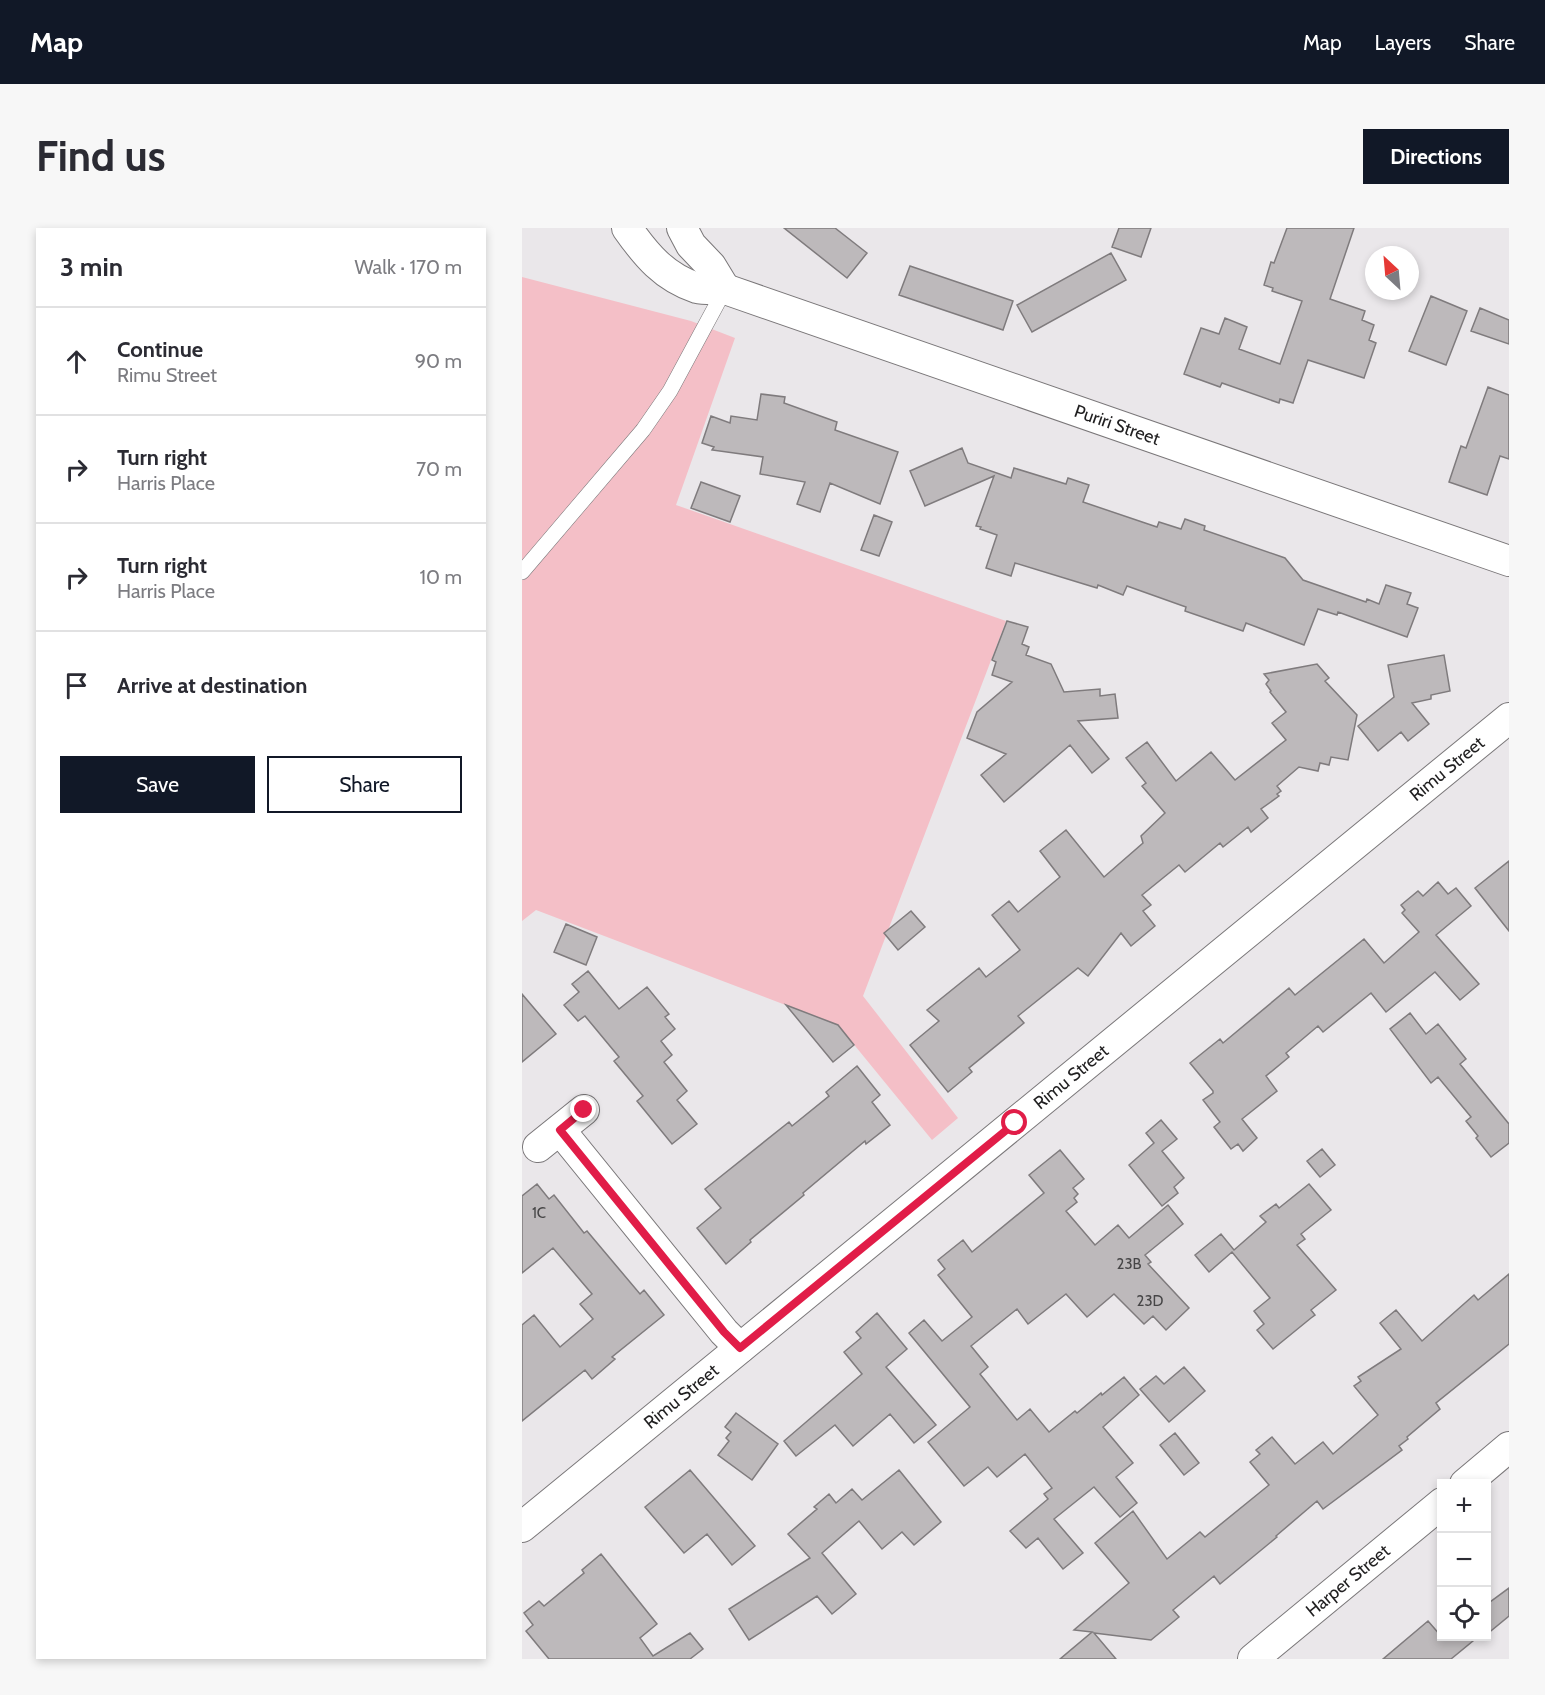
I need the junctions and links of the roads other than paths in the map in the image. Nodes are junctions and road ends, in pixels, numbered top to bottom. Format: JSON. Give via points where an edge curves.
{"nodes":[{"id":1,"x":627,"y":228,"type":"edge"},
{"id":2,"x":682,"y":228,"type":"edge"},
{"id":3,"x":725,"y":290,"type":"junction"},
{"id":4,"x":1509,"y":561,"type":"edge"},
{"id":5,"x":522,"y":572,"type":"edge"},
{"id":6,"x":1509,"y":718,"type":"edge"},
{"id":7,"x":584,"y":1110,"type":"dead end"},
{"id":8,"x":740,"y":1348,"type":"junction"},
{"id":9,"x":1509,"y":1447,"type":"edge"},
{"id":10,"x":1471,"y":1479,"type":"edge"},
{"id":11,"x":1437,"y":1507,"type":"edge"},
{"id":12,"x":522,"y":1527,"type":"edge"},
{"id":13,"x":1253,"y":1659,"type":"edge"}],
"edges":[{"from":1,"to":3,"type":"street","name":"Puriri Street","via":[[663,271],[698,288]]},
{"from":2,"to":3,"type":"street"},
{"from":3,"to":4,"type":"street","name":"Puriri Street"},
{"from":3,"to":5,"type":"lane","via":[[670,391],[648,422]]},
{"from":6,"to":8,"type":"street","name":"Rimu Street"},
{"from":7,"to":8,"type":"street","via":[[549,1139]]},
{"from":8,"to":12,"type":"street","name":"Rimu Street"},
{"from":9,"to":10,"type":"street"},
{"from":11,"to":13,"type":"street","name":"Harper Street"}]}
